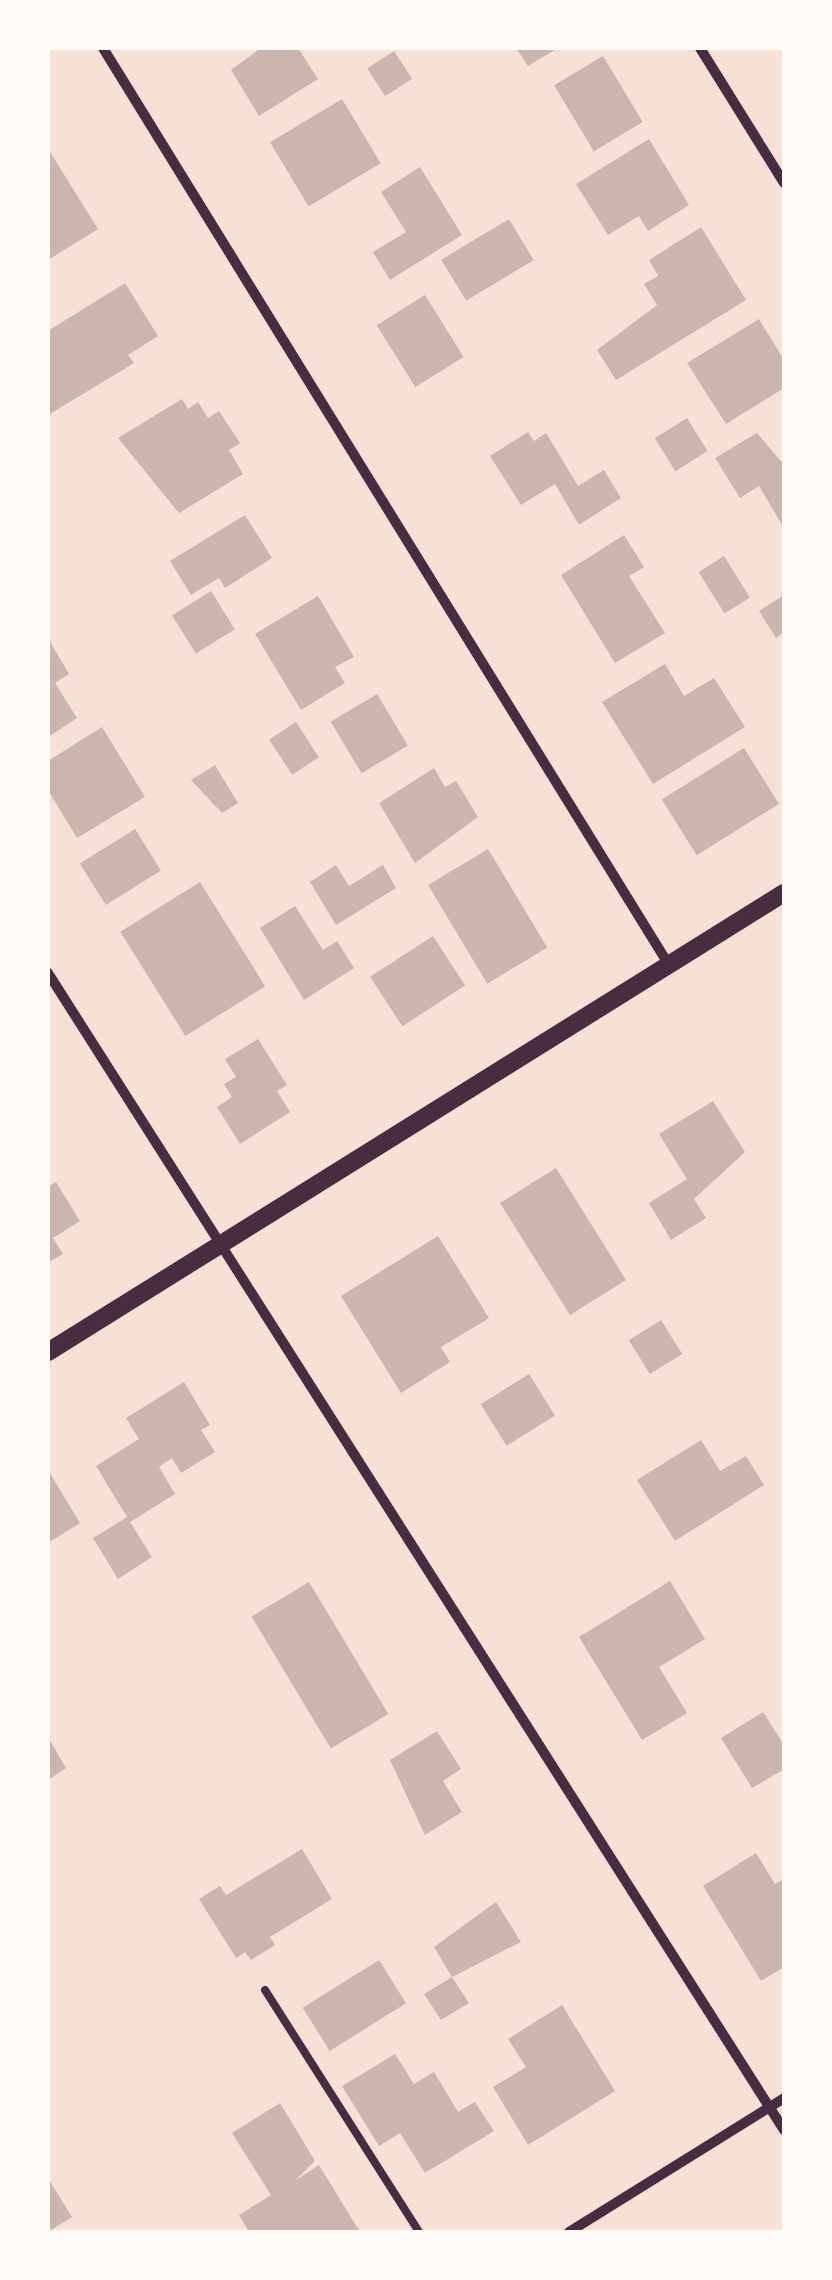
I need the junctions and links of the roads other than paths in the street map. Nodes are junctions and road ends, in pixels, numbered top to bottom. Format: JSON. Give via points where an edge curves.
{"nodes":[{"id":1,"x":103,"y":48,"type":"edge"},
{"id":2,"x":700,"y":48,"type":"edge"},
{"id":3,"x":784,"y":183,"type":"edge"},
{"id":4,"x":784,"y":894,"type":"edge"},
{"id":5,"x":669,"y":965,"type":"junction"},
{"id":6,"x":48,"y":973,"type":"edge"},
{"id":7,"x":216,"y":1247,"type":"junction"},
{"id":8,"x":48,"y":1352,"type":"edge"},
{"id":9,"x":264,"y":1990,"type":"dead end"},
{"id":10,"x":784,"y":2098,"type":"edge"},
{"id":11,"x":770,"y":2107,"type":"junction"},
{"id":12,"x":784,"y":2130,"type":"edge"},
{"id":13,"x":419,"y":2232,"type":"edge"},
{"id":14,"x":569,"y":2232,"type":"edge"}],
"edges":[{"from":1,"to":5,"type":"street"},
{"from":2,"to":3,"type":"street"},
{"from":4,"to":5,"type":"street"},
{"from":5,"to":7,"type":"street"},
{"from":6,"to":7,"type":"street"},
{"from":7,"to":8,"type":"street"},
{"from":7,"to":11,"type":"street"},
{"from":9,"to":13,"type":"lane"},
{"from":10,"to":11,"type":"street"},
{"from":11,"to":12,"type":"street"},
{"from":11,"to":14,"type":"street"}]}
